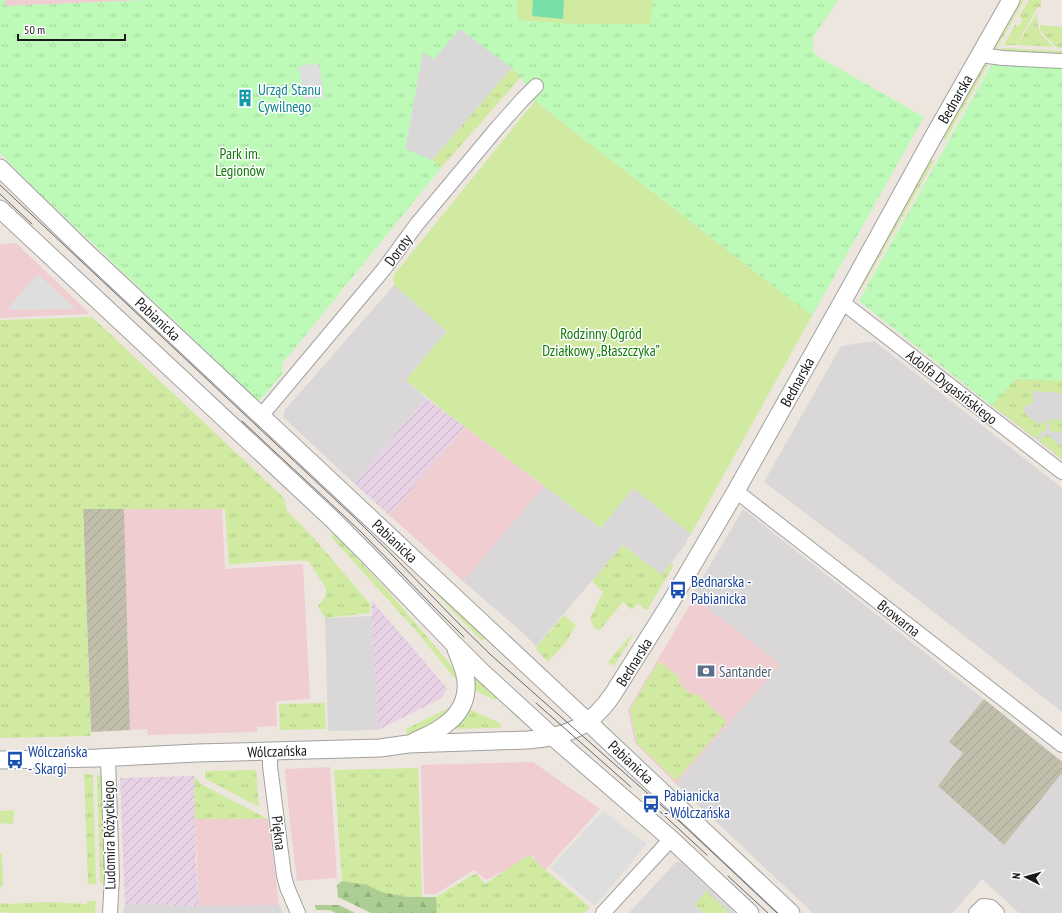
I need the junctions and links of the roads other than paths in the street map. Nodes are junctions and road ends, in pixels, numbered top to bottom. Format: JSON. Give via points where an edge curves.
{"nodes":[{"id":1,"x":1011,"y":0,"type":"edge"},
{"id":2,"x":980,"y":55,"type":"junction"},
{"id":3,"x":1062,"y":61,"type":"edge"},
{"id":4,"x":536,"y":86,"type":"dead end"},
{"id":5,"x":0,"y":168,"type":"edge"},
{"id":6,"x":0,"y":209,"type":"edge"},
{"id":7,"x":842,"y":302,"type":"junction"},
{"id":8,"x":261,"y":416,"type":"junction"},
{"id":9,"x":1062,"y":472,"type":"edge"},
{"id":10,"x":736,"y":491,"type":"junction"},
{"id":11,"x":454,"y":644,"type":"junction"},
{"id":12,"x":588,"y":722,"type":"junction"},
{"id":13,"x":553,"y":737,"type":"junction"},
{"id":14,"x":408,"y":744,"type":"junction"},
{"id":15,"x":1062,"y":745,"type":"edge"},
{"id":16,"x":270,"y":751,"type":"junction"},
{"id":17,"x":108,"y":758,"type":"junction"},
{"id":18,"x":0,"y":760,"type":"edge"},
{"id":19,"x":671,"y":839,"type":"junction"},
{"id":20,"x":110,"y":913,"type":"edge"},
{"id":21,"x":298,"y":913,"type":"edge"},
{"id":22,"x":603,"y":913,"type":"edge"},
{"id":23,"x":750,"y":913,"type":"edge"},
{"id":24,"x":791,"y":913,"type":"edge"},
{"id":25,"x":976,"y":913,"type":"edge"},
{"id":26,"x":997,"y":913,"type":"edge"}],
"edges":[{"from":1,"to":2,"type":"street","name":"Bednarska"},
{"from":2,"to":3,"type":"street"},
{"from":2,"to":7,"type":"street","name":"Bednarska"},
{"from":4,"to":8,"type":"street","name":"Doroty","via":[[455,178],[384,269]]},
{"from":5,"to":8,"type":"street","name":"Pabianicka"},
{"from":6,"to":11,"type":"street","name":"Pabianicka","via":[[332,519]]},
{"from":7,"to":9,"type":"street","name":"Adolfa Dygasińskiego"},
{"from":7,"to":10,"type":"street","name":"Bednarska"},
{"from":8,"to":12,"type":"street","name":"Pabianicka"},
{"from":10,"to":12,"type":"street","name":"Bednarska","via":[[626,675],[607,704]]},
{"from":10,"to":15,"type":"street","name":"Browarna"},
{"from":11,"to":13,"type":"street","name":"Pabianicka"},
{"from":11,"to":14,"type":"street","via":[[462,662],[466,681],[462,706],[452,720],[439,730]]},
{"from":12,"to":13,"type":"street","name":"Bednarska"},
{"from":12,"to":24,"type":"street","name":"Pabianicka"},
{"from":13,"to":14,"type":"street","name":"Wólczańska"},
{"from":13,"to":19,"type":"street","name":"Pabianicka"},
{"from":14,"to":16,"type":"street","name":"Wólczańska","via":[[380,748]]},
{"from":16,"to":17,"type":"street","name":"Wólczańska"},
{"from":16,"to":21,"type":"street","name":"Piękna","via":[[284,876]]},
{"from":17,"to":18,"type":"street","name":"Wólczańska"},
{"from":17,"to":20,"type":"street","name":"Ludomira Różyckiego","via":[[112,877]]},
{"from":19,"to":22,"type":"street"},
{"from":19,"to":23,"type":"street","name":"Pabianicka"},
{"from":25,"to":26,"type":"street","via":[[983,906],[990,907]]}]}
